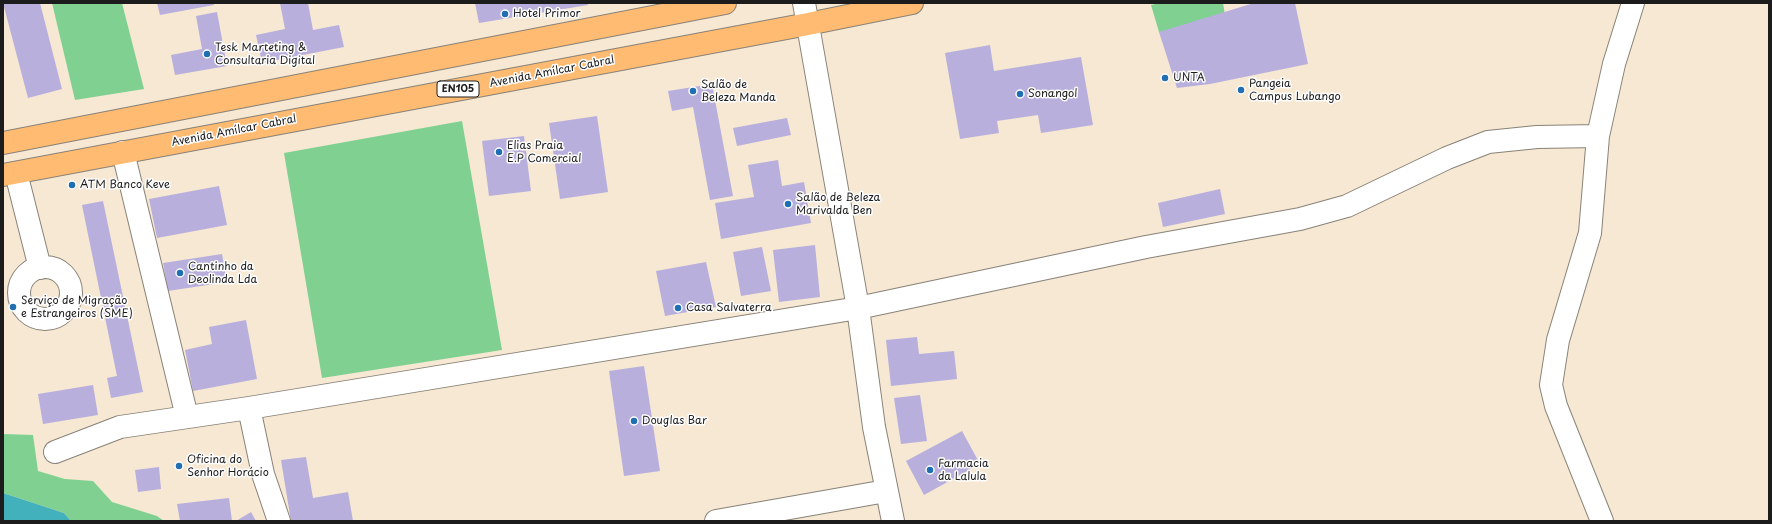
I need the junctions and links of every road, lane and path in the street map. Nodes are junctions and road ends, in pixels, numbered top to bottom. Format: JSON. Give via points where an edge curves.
{"nodes":[{"id":1,"x":725,"y":3,"type":"edge"},
{"id":2,"x":804,"y":3,"type":"edge"},
{"id":3,"x":912,"y":3,"type":"edge"},
{"id":4,"x":1633,"y":3,"type":"edge"},
{"id":5,"x":808,"y":24,"type":"junction"},
{"id":6,"x":1598,"y":136,"type":"junction"},
{"id":7,"x":3,"y":143,"type":"edge"},
{"id":8,"x":123,"y":152,"type":"junction"},
{"id":9,"x":9,"y":174,"type":"edge"},
{"id":10,"x":40,"y":268,"type":"dead end"},
{"id":11,"x":858,"y":308,"type":"junction"},
{"id":12,"x":249,"y":408,"type":"junction"},
{"id":13,"x":187,"y":417,"type":"junction"},
{"id":14,"x":55,"y":452,"type":"dead end"},
{"id":15,"x":886,"y":491,"type":"junction"},
{"id":16,"x":279,"y":521,"type":"edge"},
{"id":17,"x":716,"y":521,"type":"edge"},
{"id":18,"x":893,"y":521,"type":"edge"},
{"id":19,"x":1602,"y":521,"type":"edge"}],
"edges":[{"from":1,"to":7,"type":"main road"},
{"from":2,"to":5,"type":"street"},
{"from":3,"to":5,"type":"main road","name":"Avenida Amílcar Cabral","number":"EN105"},
{"from":4,"to":6,"type":"street","via":[[1614,64]]},
{"from":5,"to":8,"type":"main road","name":"Avenida Amílcar Cabral","number":"EN105"},
{"from":5,"to":11,"type":"street"},
{"from":6,"to":11,"type":"street","via":[[1537,137],[1488,142],[1447,158],[1347,206],[1300,219],[1146,247]]},
{"from":6,"to":19,"type":"street","via":[[1590,233],[1558,340],[1551,385],[1561,420]]},
{"from":8,"to":9,"type":"main road","name":"Avenida Amílcar Cabral","number":"EN105"},
{"from":8,"to":13,"type":"street"},
{"from":9,"to":10,"type":"street"},
{"from":11,"to":12,"type":"street"},
{"from":11,"to":15,"type":"street","via":[[874,427]]},
{"from":12,"to":13,"type":"street"},
{"from":12,"to":16,"type":"street","via":[[262,474]]},
{"from":13,"to":14,"type":"street","via":[[120,427]]},
{"from":15,"to":17,"type":"street"},
{"from":15,"to":18,"type":"street"}]}
